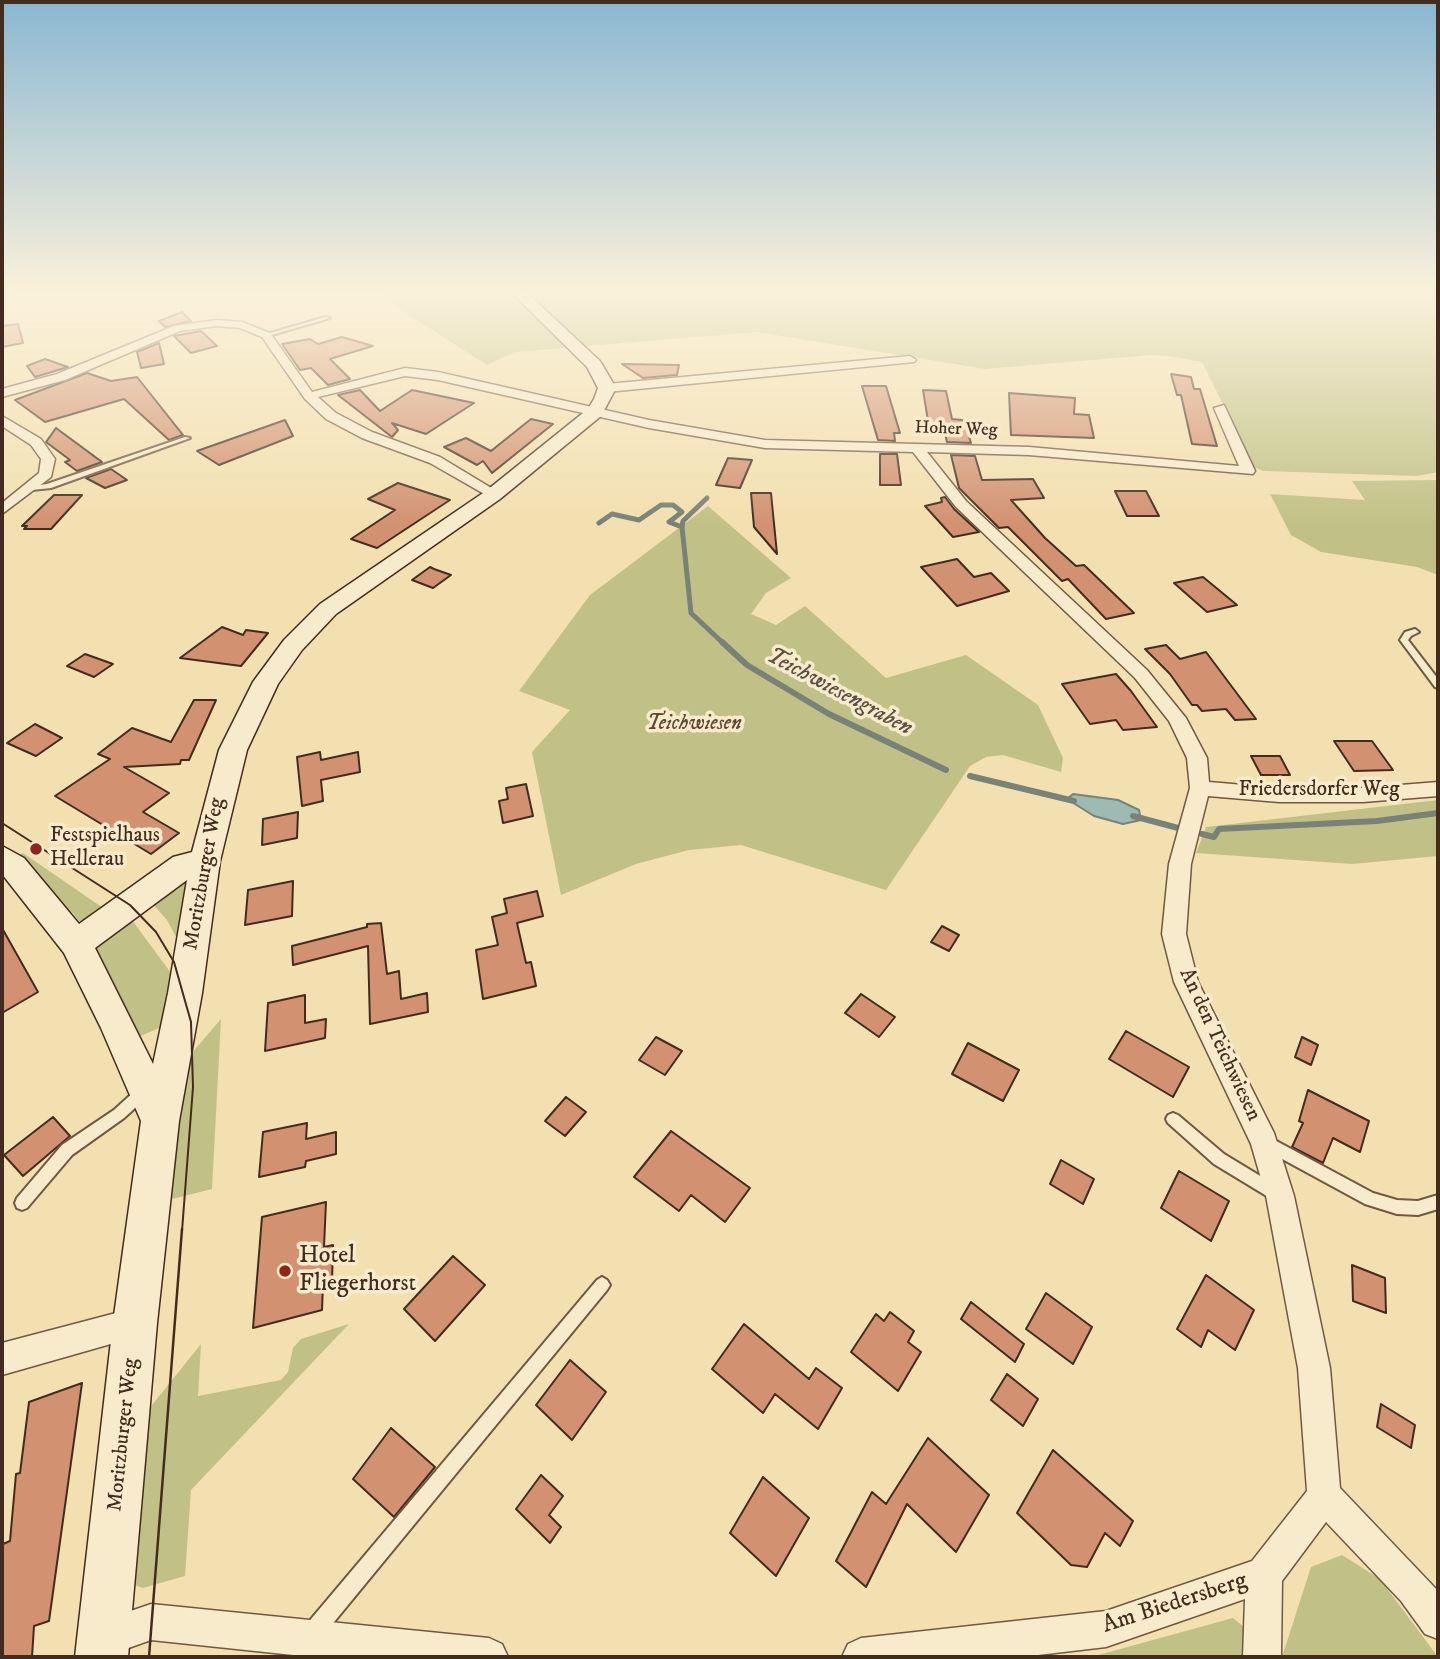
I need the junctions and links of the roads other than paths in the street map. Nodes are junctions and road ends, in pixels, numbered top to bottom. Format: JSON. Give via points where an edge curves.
{"nodes":[{"id":1,"x":79,"y":369,"type":"edge"},
{"id":2,"x":288,"y":369,"type":"edge"},
{"id":3,"x":596,"y":369,"type":"edge"},
{"id":4,"x":809,"y":369,"type":"edge"},
{"id":5,"x":607,"y":388,"type":"junction"},
{"id":6,"x":2,"y":393,"type":"edge"},
{"id":7,"x":309,"y":396,"type":"junction"},
{"id":8,"x":1220,"y":408,"type":"dead end"},
{"id":9,"x":595,"y":412,"type":"junction"},
{"id":10,"x":2,"y":419,"type":"edge"},
{"id":11,"x":187,"y":438,"type":"dead end"},
{"id":12,"x":917,"y":447,"type":"junction"},
{"id":13,"x":32,"y":488,"type":"junction"},
{"id":14,"x":493,"y":495,"type":"junction"},
{"id":15,"x":2,"y":510,"type":"edge"},
{"id":16,"x":1415,"y":632,"type":"dead end"},
{"id":17,"x":1438,"y":685,"type":"edge"},
{"id":18,"x":1200,"y":788,"type":"junction"},
{"id":19,"x":1438,"y":789,"type":"edge"},
{"id":20,"x":2,"y":858,"type":"edge"},
{"id":21,"x":205,"y":861,"type":"junction"},
{"id":22,"x":76,"y":944,"type":"junction"},
{"id":23,"x":153,"y":1105,"type":"junction"},
{"id":24,"x":1174,"y":1119,"type":"dead end"},
{"id":25,"x":1264,"y":1142,"type":"junction"},
{"id":26,"x":1280,"y":1196,"type":"junction"},
{"id":27,"x":1438,"y":1202,"type":"edge"},
{"id":28,"x":22,"y":1203,"type":"dead end"},
{"id":29,"x":602,"y":1284,"type":"dead end"},
{"id":30,"x":135,"y":1323,"type":"junction"},
{"id":31,"x":2,"y":1359,"type":"edge"},
{"id":32,"x":1324,"y":1496,"type":"junction"},
{"id":33,"x":1264,"y":1575,"type":"junction"},
{"id":34,"x":1438,"y":1620,"type":"edge"},
{"id":35,"x":307,"y":1640,"type":"junction"},
{"id":36,"x":102,"y":1647,"type":"edge"},
{"id":37,"x":489,"y":1657,"type":"edge"},
{"id":38,"x":861,"y":1657,"type":"edge"},
{"id":39,"x":1262,"y":1657,"type":"edge"}],
"edges":[{"from":1,"to":6,"type":"street"},
{"from":2,"to":7,"type":"street"},
{"from":3,"to":5,"type":"street"},
{"from":4,"to":5,"type":"street"},
{"from":5,"to":9,"type":"street","name":"Moritzburger Weg"},
{"from":7,"to":9,"type":"street","name":"Hoher Weg","via":[[405,372]]},
{"from":7,"to":14,"type":"street","via":[[346,425],[435,460]]},
{"from":8,"to":12,"type":"street","name":"Hoher Weg","via":[[1248,471],[1029,451]]},
{"from":9,"to":12,"type":"street","name":"Hoher Weg","via":[[765,444]]},
{"from":9,"to":14,"type":"street","name":"Moritzburger Weg"},
{"from":10,"to":13,"type":"street","via":[[36,443],[48,459],[46,474]]},
{"from":11,"to":13,"type":"lane"},
{"from":12,"to":18,"type":"street","name":"An den Teichwiesen","via":[[961,504],[1141,674],[1177,718],[1197,758]]},
{"from":13,"to":15,"type":"street"},
{"from":14,"to":21,"type":"street","name":"Moritzburger Weg","via":[[339,600],[293,645],[266,682],[233,750]]},
{"from":16,"to":17,"type":"lane","via":[[1404,640]]},
{"from":18,"to":19,"type":"street","name":"Friedersdorfer Weg","via":[[1363,795]]},
{"from":18,"to":25,"type":"street","name":"An den Teichwiesen","via":[[1180,864],[1174,934],[1186,982]]},
{"from":20,"to":22,"type":"street"},
{"from":21,"to":22,"type":"street","via":[[184,865]]},
{"from":21,"to":23,"type":"street","name":"Moritzburger Weg","via":[[185,993]]},
{"from":22,"to":23,"type":"street"},
{"from":23,"to":28,"type":"lane","via":[[119,1114],[67,1150]]},
{"from":23,"to":30,"type":"street","name":"Moritzburger Weg"},
{"from":24,"to":26,"type":"lane","via":[[1219,1160]]},
{"from":25,"to":26,"type":"street","name":"An den Teichwiesen"},
{"from":25,"to":27,"type":"lane","via":[[1370,1199],[1418,1208]]},
{"from":26,"to":32,"type":"street","name":"An den Teichwiesen","via":[[1314,1368]]},
{"from":29,"to":35,"type":"lane"},
{"from":30,"to":31,"type":"street"},
{"from":30,"to":36,"type":"street","name":"Moritzburger Weg"},
{"from":32,"to":33,"type":"street","name":"Am Biedersberg"},
{"from":32,"to":34,"type":"street","via":[[1414,1588]]},
{"from":33,"to":38,"type":"street","name":"Am Biedersberg","via":[[1106,1629]]},
{"from":33,"to":39,"type":"street"},
{"from":35,"to":36,"type":"street","via":[[151,1622]]},
{"from":35,"to":37,"type":"street"}]}
